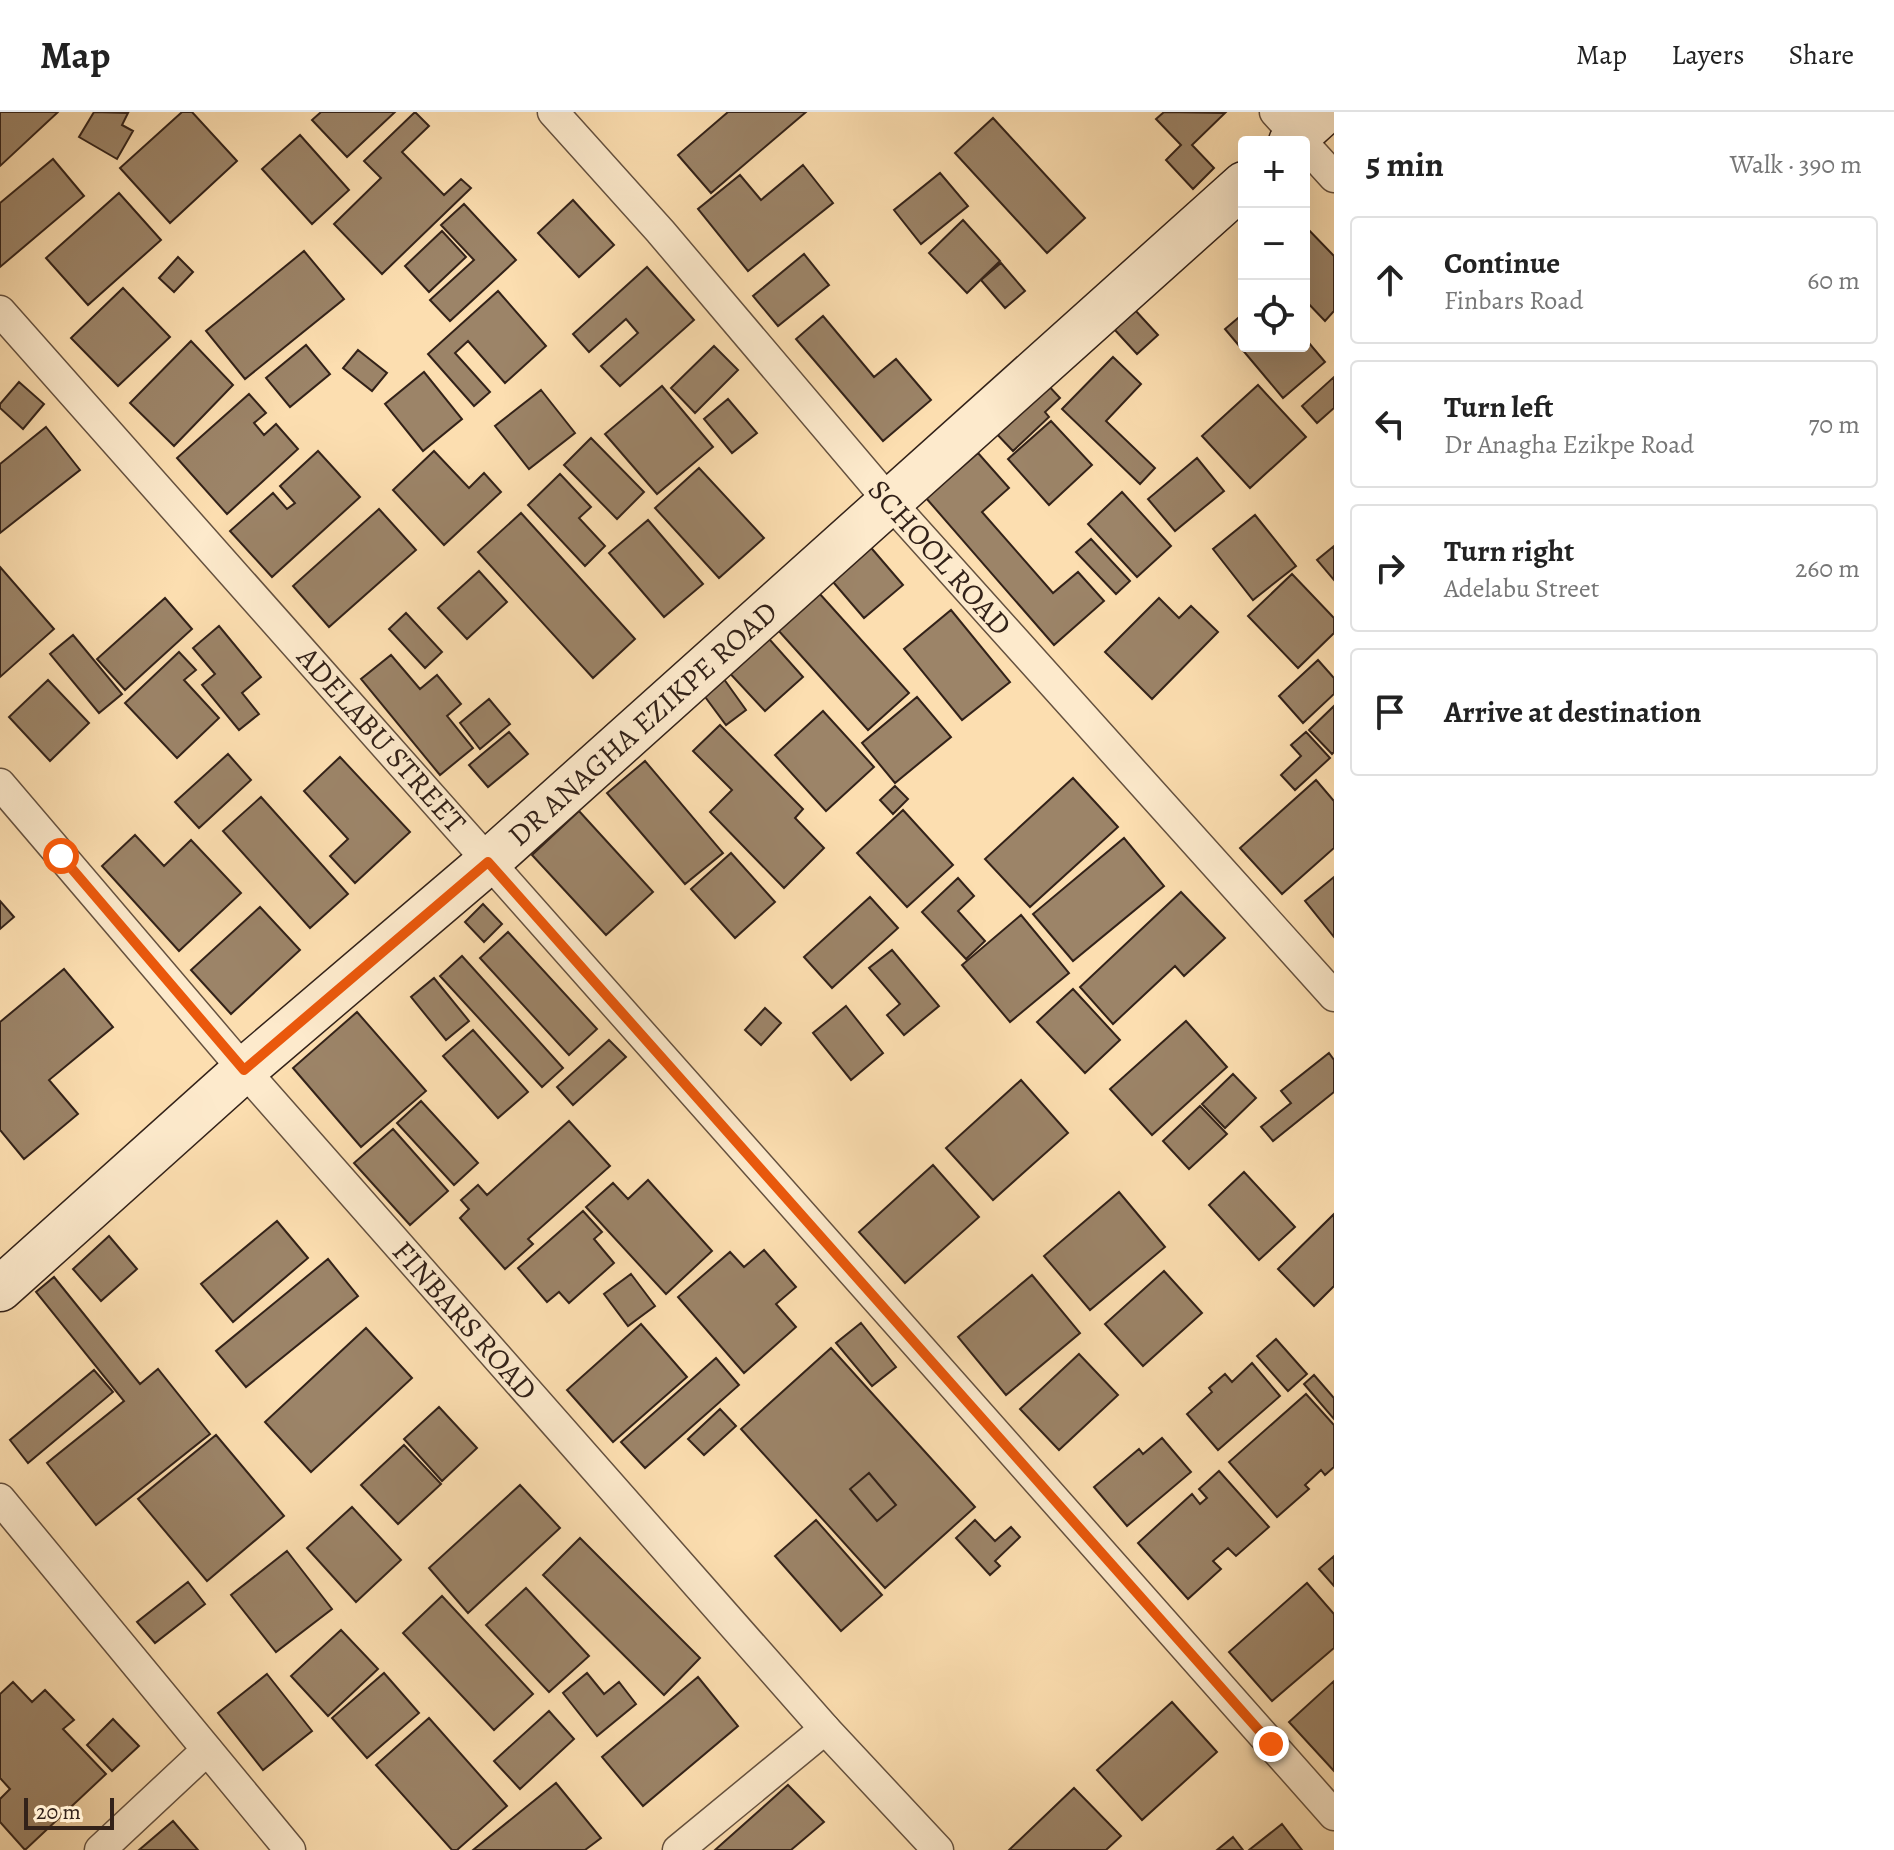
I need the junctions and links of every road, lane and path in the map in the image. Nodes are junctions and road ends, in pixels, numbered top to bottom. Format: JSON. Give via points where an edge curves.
{"nodes":[{"id":1,"x":553,"y":112,"type":"edge"},
{"id":2,"x":1299,"y":132,"type":"edge"},
{"id":3,"x":1334,"y":177,"type":"edge"},
{"id":4,"x":1238,"y":189,"type":"edge"},
{"id":5,"x":0,"y":311,"type":"edge"},
{"id":6,"x":889,"y":501,"type":"junction"},
{"id":7,"x":0,"y":784,"type":"edge"},
{"id":8,"x":488,"y":862,"type":"junction"},
{"id":9,"x":1334,"y":996,"type":"edge"},
{"id":10,"x":244,"y":1070,"type":"junction"},
{"id":11,"x":0,"y":1289,"type":"edge"},
{"id":12,"x":0,"y":1499,"type":"edge"},
{"id":13,"x":825,"y":1729,"type":"junction"},
{"id":14,"x":207,"y":1750,"type":"junction"},
{"id":15,"x":1334,"y":1815,"type":"edge"},
{"id":16,"x":100,"y":1850,"type":"edge"},
{"id":17,"x":290,"y":1850,"type":"edge"},
{"id":18,"x":678,"y":1850,"type":"edge"},
{"id":19,"x":938,"y":1850,"type":"edge"}],
"edges":[{"from":1,"to":6,"type":"street","name":"SCHOOL ROAD"},
{"from":2,"to":3,"type":"street"},
{"from":4,"to":6,"type":"street","name":"DR ANAGHA EZIKPE ROAD"},
{"from":5,"to":8,"type":"street","name":"ADELABU STREET"},
{"from":6,"to":8,"type":"street","name":"DR ANAGHA EZIKPE ROAD"},
{"from":6,"to":9,"type":"street","name":"SCHOOL ROAD"},
{"from":7,"to":10,"type":"street","name":"FINBARS ROAD"},
{"from":8,"to":10,"type":"street","name":"DR ANAGHA EZIKPE ROAD"},
{"from":8,"to":15,"type":"street","name":"ADELABU STREET"},
{"from":10,"to":11,"type":"street","name":"DR ANAGHA EZIKPE ROAD"},
{"from":10,"to":13,"type":"street","name":"FINBARS ROAD"},
{"from":12,"to":14,"type":"street"},
{"from":13,"to":18,"type":"street"},
{"from":13,"to":19,"type":"street","name":"FINBARS ROAD"},
{"from":14,"to":16,"type":"street"},
{"from":14,"to":17,"type":"street"}]}
